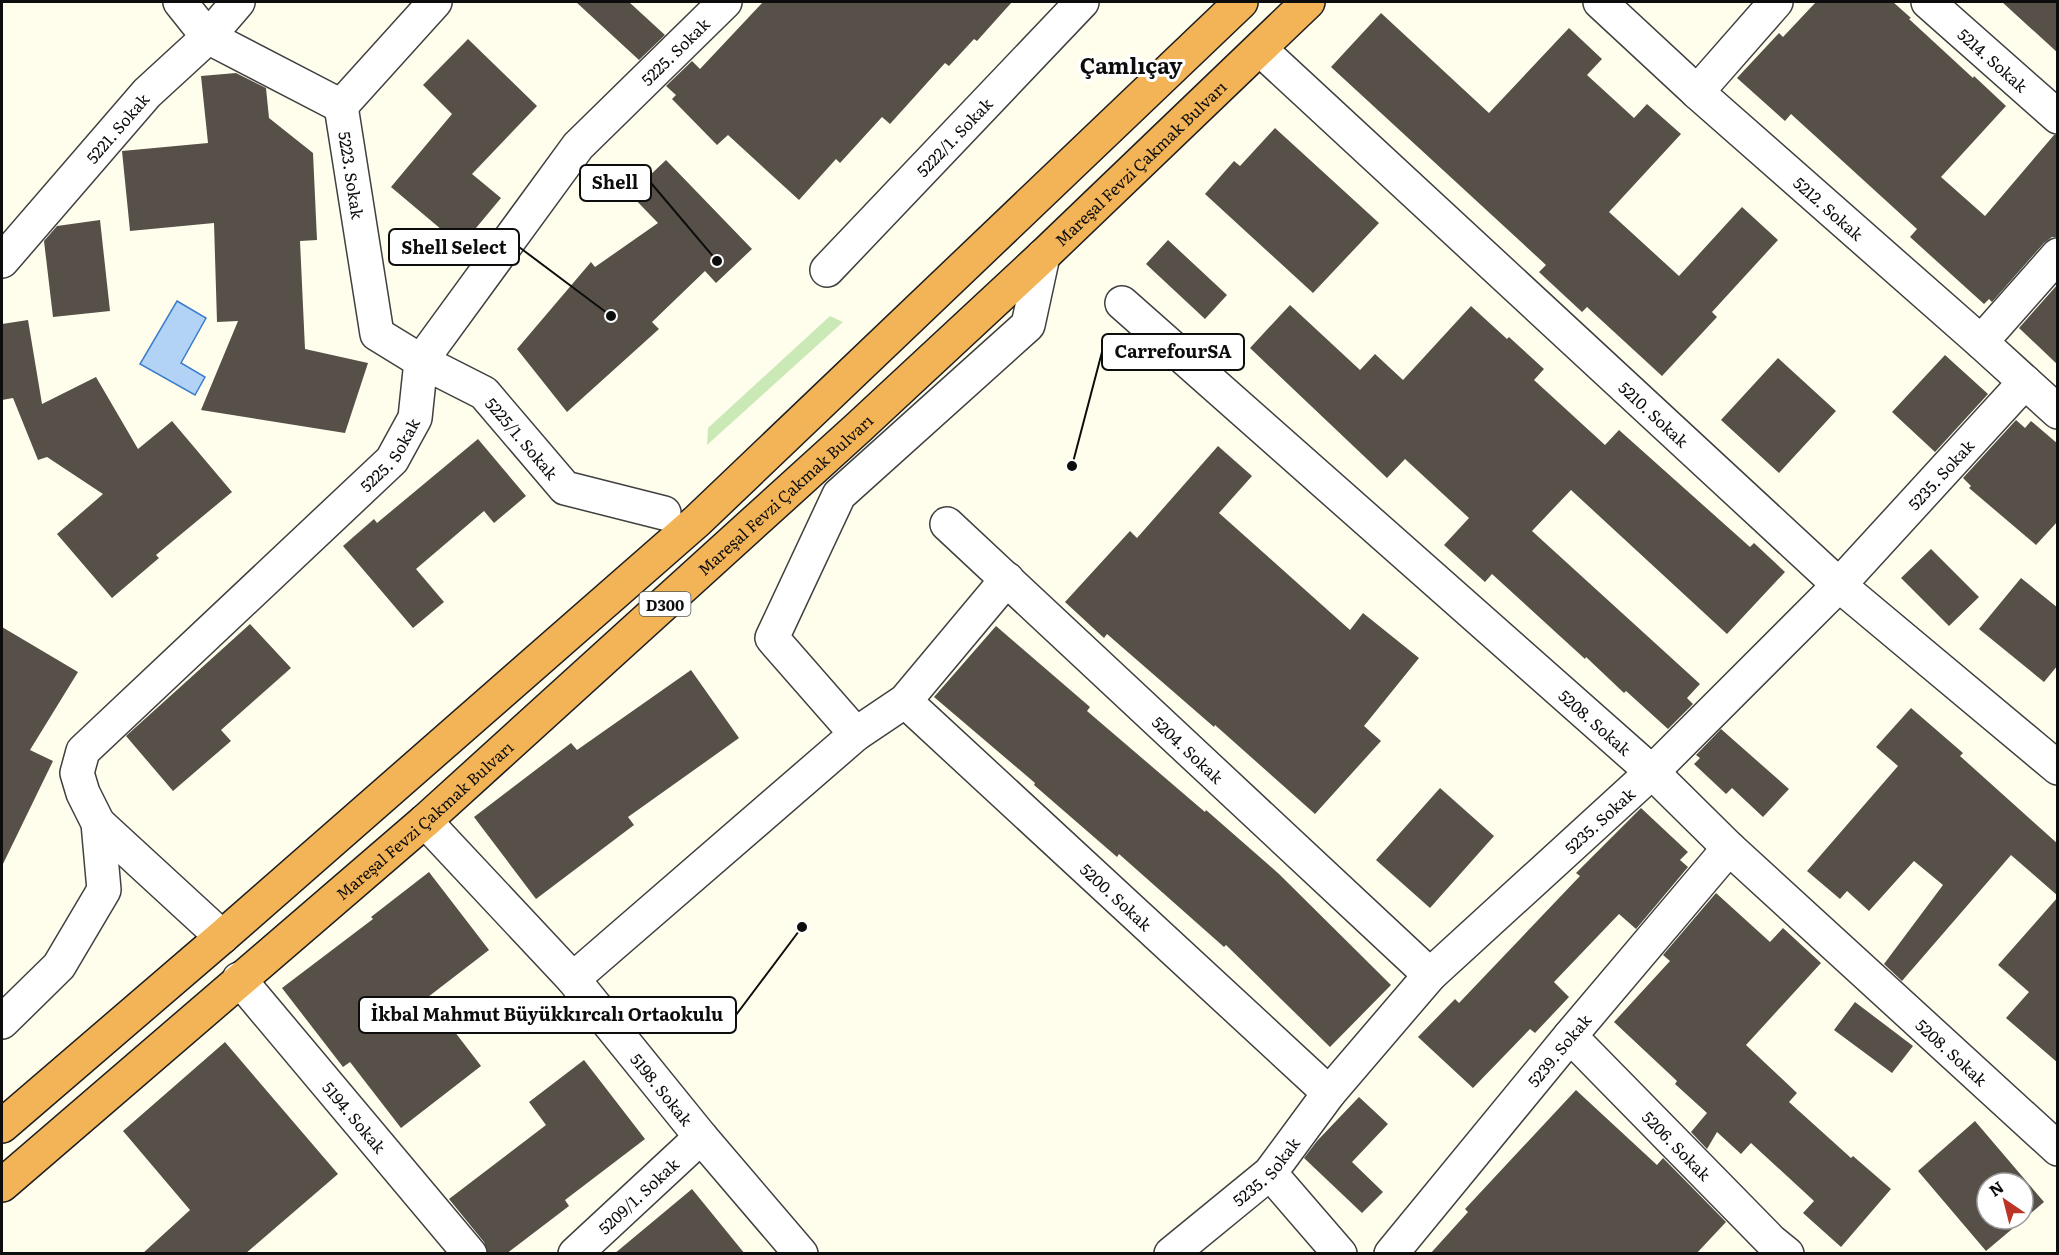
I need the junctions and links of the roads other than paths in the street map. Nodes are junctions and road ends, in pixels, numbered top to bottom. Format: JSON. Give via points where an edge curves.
{"nodes":[{"id":1,"x":180,"y":2,"type":"edge"},
{"id":2,"x":238,"y":2,"type":"edge"},
{"id":3,"x":435,"y":2,"type":"edge"},
{"id":4,"x":724,"y":2,"type":"edge"},
{"id":5,"x":1082,"y":2,"type":"edge"},
{"id":6,"x":1241,"y":2,"type":"edge"},
{"id":7,"x":1308,"y":2,"type":"edge"},
{"id":8,"x":1600,"y":2,"type":"edge"},
{"id":9,"x":1776,"y":2,"type":"edge"},
{"id":10,"x":1928,"y":2,"type":"edge"},
{"id":11,"x":208,"y":37,"type":"junction"},
{"id":12,"x":1260,"y":49,"type":"junction"},
{"id":13,"x":1697,"y":92,"type":"junction"},
{"id":14,"x":341,"y":106,"type":"junction"},
{"id":15,"x":2058,"y":117,"type":"edge"},
{"id":16,"x":2058,"y":255,"type":"edge"},
{"id":17,"x":1043,"y":256,"type":"junction"},
{"id":18,"x":2,"y":261,"type":"edge"},
{"id":19,"x":827,"y":270,"type":"dead end"},
{"id":20,"x":1122,"y":303,"type":"dead end"},
{"id":21,"x":1981,"y":342,"type":"junction"},
{"id":22,"x":422,"y":361,"type":"junction"},
{"id":23,"x":2025,"y":382,"type":"junction"},
{"id":24,"x":2058,"y":412,"type":"edge"},
{"id":25,"x":915,"y":427,"type":"junction"},
{"id":26,"x":859,"y":428,"type":"junction"},
{"id":27,"x":664,"y":513,"type":"dead end"},
{"id":28,"x":947,"y":524,"type":"dead end"},
{"id":29,"x":1006,"y":579,"type":"junction"},
{"id":30,"x":1839,"y":585,"type":"junction"},
{"id":31,"x":905,"y":701,"type":"junction"},
{"id":32,"x":856,"y":734,"type":"junction"},
{"id":33,"x":2058,"y":768,"type":"edge"},
{"id":34,"x":1652,"y":772,"type":"junction"},
{"id":35,"x":425,"y":821,"type":"junction"},
{"id":36,"x":98,"y":823,"type":"junction"},
{"id":37,"x":1729,"y":848,"type":"junction"},
{"id":38,"x":222,"y":937,"type":"junction"},
{"id":39,"x":1430,"y":975,"type":"junction"},
{"id":40,"x":239,"y":979,"type":"junction"},
{"id":41,"x":573,"y":979,"type":"junction"},
{"id":42,"x":2,"y":1022,"type":"edge"},
{"id":43,"x":1570,"y":1036,"type":"junction"},
{"id":44,"x":1329,"y":1093,"type":"junction"},
{"id":45,"x":2,"y":1126,"type":"edge"},
{"id":46,"x":701,"y":1137,"type":"junction"},
{"id":47,"x":2058,"y":1149,"type":"edge"},
{"id":48,"x":1270,"y":1173,"type":"junction"},
{"id":49,"x":2,"y":1185,"type":"edge"},
{"id":50,"x":1772,"y":1249,"type":"edge"},
{"id":51,"x":470,"y":1254,"type":"edge"},
{"id":52,"x":575,"y":1254,"type":"edge"},
{"id":53,"x":801,"y":1254,"type":"edge"},
{"id":54,"x":1171,"y":1254,"type":"edge"},
{"id":55,"x":1340,"y":1254,"type":"edge"},
{"id":56,"x":1391,"y":1254,"type":"edge"}],
"edges":[{"from":1,"to":11,"type":"street"},
{"from":2,"to":11,"type":"street","name":"5221. Sokak"},
{"from":3,"to":14,"type":"street"},
{"from":4,"to":22,"type":"street","name":"5225. Sokak","via":[[578,146]]},
{"from":5,"to":19,"type":"street","name":"5222/1. Sokak"},
{"from":6,"to":38,"type":"highway","number":"D300","via":[[697,521]]},
{"from":7,"to":12,"type":"highway","name":"Mareşal Fevzi Çakmak Bulvarı","number":"D300"},
{"from":8,"to":13,"type":"street","name":"5212. Sokak"},
{"from":9,"to":13,"type":"street"},
{"from":10,"to":15,"type":"street","name":"5214. Sokak"},
{"from":11,"to":14,"type":"street"},
{"from":11,"to":18,"type":"street","name":"5221. Sokak","via":[[147,93]]},
{"from":12,"to":17,"type":"highway","name":"Mareşal Fevzi Çakmak Bulvarı","number":"D300"},
{"from":12,"to":30,"type":"street","name":"5210. Sokak"},
{"from":13,"to":21,"type":"street","name":"5212. Sokak"},
{"from":14,"to":22,"type":"street","name":"5223. Sokak","via":[[377,334]]},
{"from":16,"to":21,"type":"street"},
{"from":17,"to":25,"type":"street","via":[[1028,325]]},
{"from":17,"to":26,"type":"highway","name":"Mareşal Fevzi Çakmak Bulvarı","number":"D300"},
{"from":20,"to":34,"type":"street","name":"5208. Sokak"},
{"from":21,"to":23,"type":"street","name":"5212. Sokak"},
{"from":22,"to":27,"type":"street","name":"5225/1. Sokak","via":[[484,393],[565,488]]},
{"from":22,"to":36,"type":"street","name":"5225. Sokak","via":[[415,418],[392,460],[83,751],[77,773]]},
{"from":23,"to":24,"type":"street","name":"5212. Sokak"},
{"from":23,"to":30,"type":"street","name":"5235. Sokak"},
{"from":25,"to":26,"type":"street"},
{"from":25,"to":32,"type":"street","via":[[839,495],[772,638]]},
{"from":26,"to":35,"type":"highway","name":"Mareşal Fevzi Çakmak Bulvarı","number":"D300"},
{"from":28,"to":29,"type":"street","name":"5204. Sokak"},
{"from":29,"to":31,"type":"street"},
{"from":29,"to":39,"type":"street","name":"5204. Sokak"},
{"from":30,"to":33,"type":"street","name":"5210. Sokak"},
{"from":30,"to":34,"type":"street","name":"5235. Sokak"},
{"from":31,"to":32,"type":"street"},
{"from":31,"to":44,"type":"street","name":"5200. Sokak"},
{"from":32,"to":41,"type":"street"},
{"from":34,"to":37,"type":"street","name":"5208. Sokak"},
{"from":34,"to":39,"type":"street","name":"5235. Sokak"},
{"from":35,"to":40,"type":"highway","name":"Mareşal Fevzi Çakmak Bulvarı","number":"D300"},
{"from":35,"to":41,"type":"street","name":"5198. Sokak"},
{"from":36,"to":38,"type":"street"},
{"from":36,"to":42,"type":"street","via":[[104,890],[59,966]]},
{"from":37,"to":43,"type":"street","name":"5239. Sokak"},
{"from":37,"to":47,"type":"street","name":"5208. Sokak"},
{"from":38,"to":45,"type":"highway","number":"D300"},
{"from":39,"to":44,"type":"street","name":"5235. Sokak"},
{"from":40,"to":49,"type":"highway","name":"Mareşal Fevzi Çakmak Bulvarı","number":"D300"},
{"from":40,"to":51,"type":"street","name":"5194. Sokak"},
{"from":41,"to":46,"type":"street","name":"5198. Sokak"},
{"from":43,"to":50,"type":"street","name":"5206. Sokak"},
{"from":43,"to":56,"type":"street","name":"5239. Sokak"},
{"from":44,"to":48,"type":"street","name":"5235. Sokak"},
{"from":46,"to":52,"type":"street","name":"5209/1. Sokak"},
{"from":46,"to":53,"type":"street","name":"5198. Sokak"},
{"from":48,"to":54,"type":"street","name":"5235. Sokak"},
{"from":48,"to":55,"type":"street"}]}
